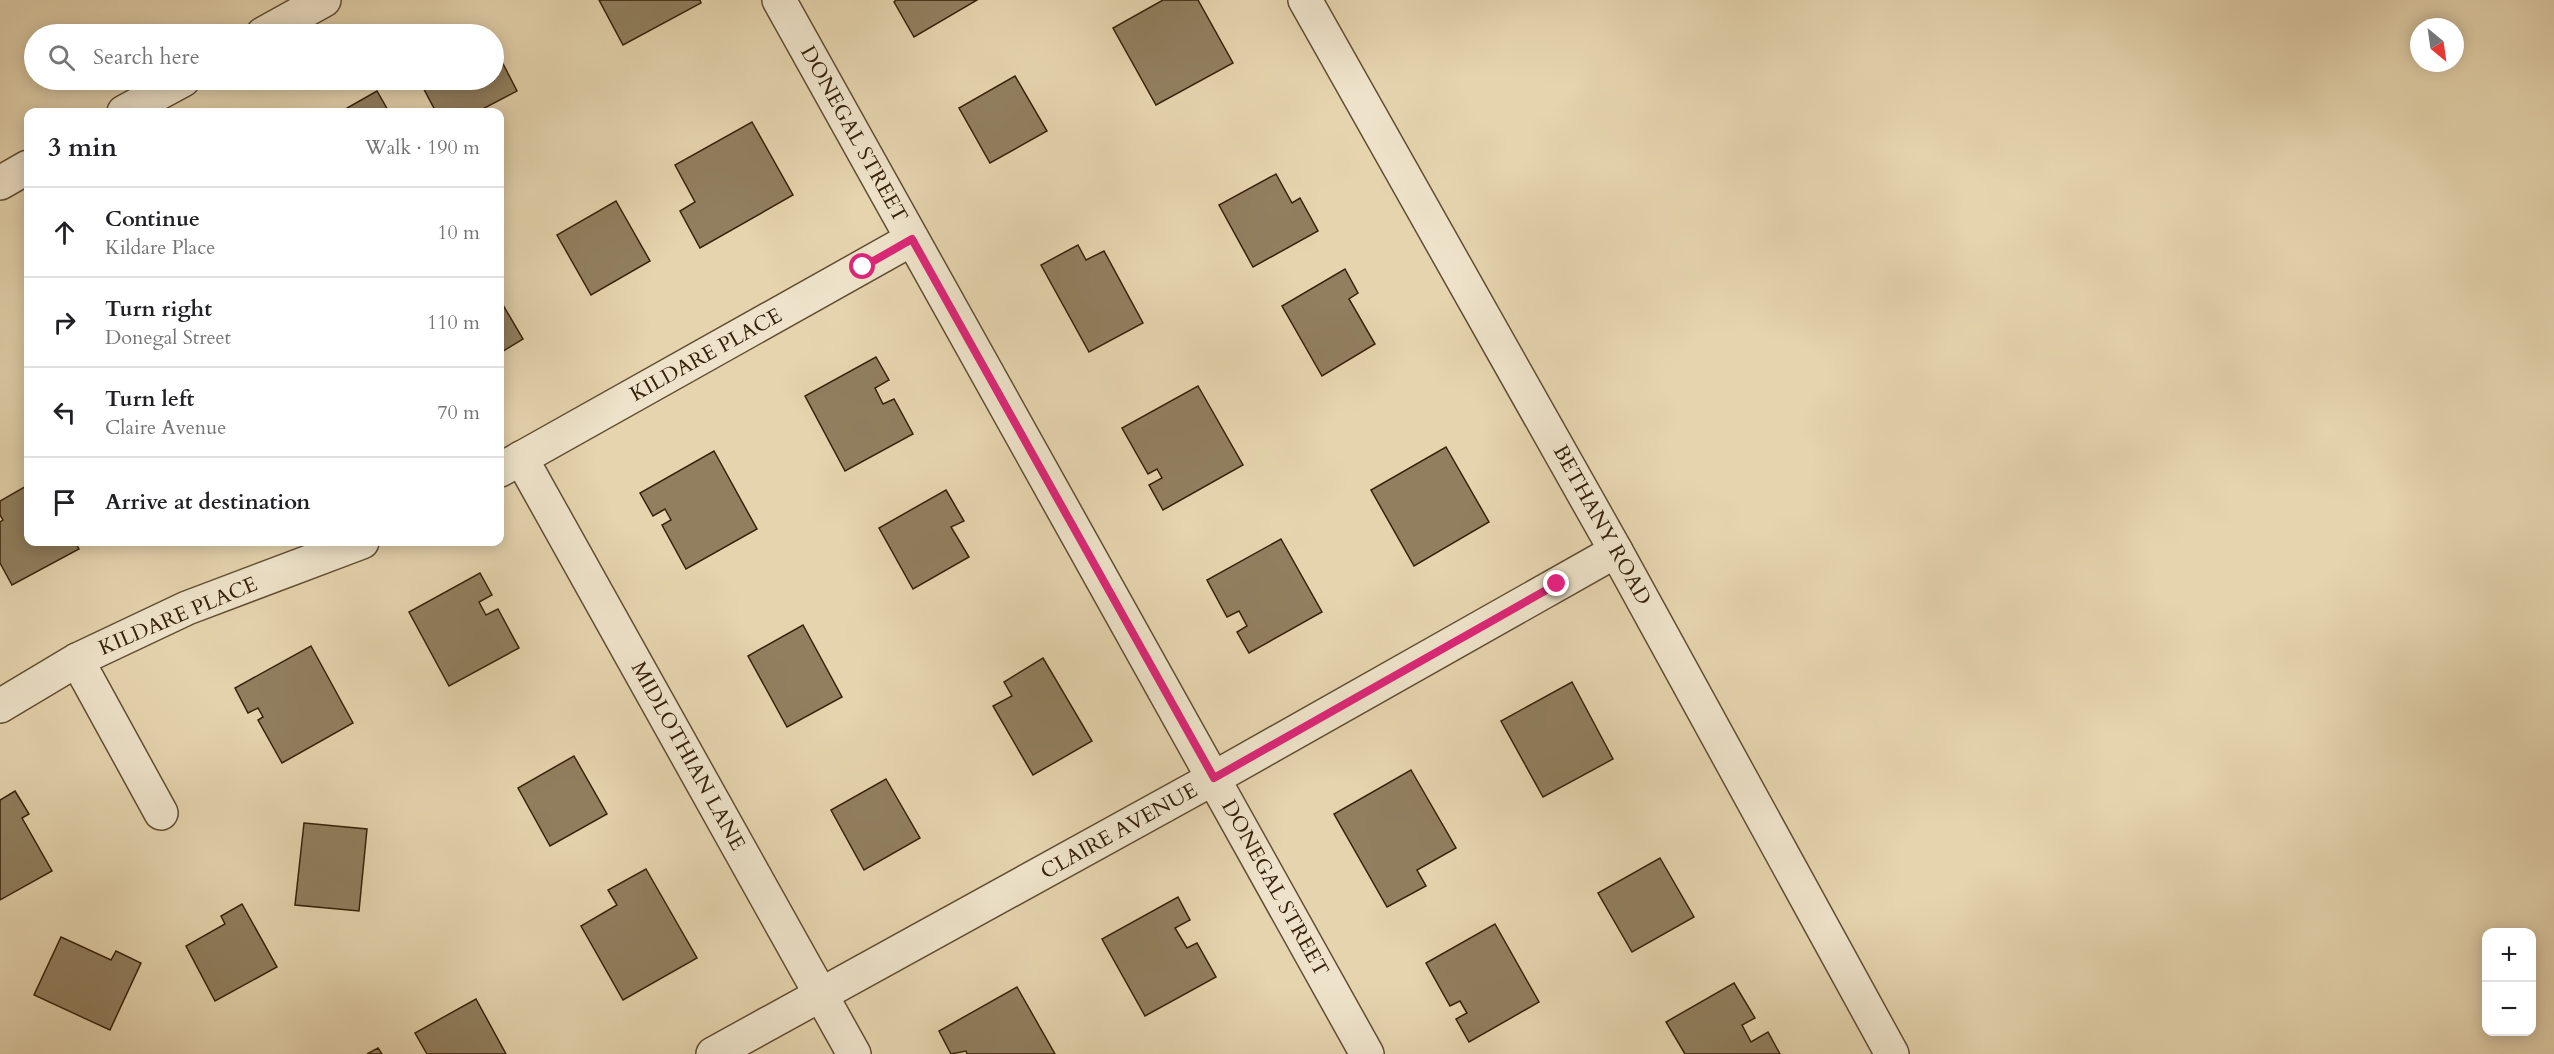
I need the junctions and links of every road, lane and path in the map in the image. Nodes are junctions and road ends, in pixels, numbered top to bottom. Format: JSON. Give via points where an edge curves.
{"nodes":[{"id":1,"x":324,"y":0,"type":"edge"},
{"id":2,"x":779,"y":0,"type":"edge"},
{"id":3,"x":1305,"y":0,"type":"edge"},
{"id":4,"x":281,"y":24,"type":"edge"},
{"id":5,"x":165,"y":90,"type":"edge"},
{"id":6,"x":131,"y":108,"type":"edge"},
{"id":7,"x":24,"y":169,"type":"edge"},
{"id":8,"x":0,"y":183,"type":"edge"},
{"id":9,"x":912,"y":239,"type":"junction"},
{"id":10,"x":510,"y":464,"type":"edge"},
{"id":11,"x":351,"y":546,"type":"edge"},
{"id":12,"x":1616,"y":551,"type":"junction"},
{"id":13,"x":77,"y":660,"type":"junction"},
{"id":14,"x":0,"y":706,"type":"edge"},
{"id":15,"x":1214,"y":778,"type":"junction"},
{"id":16,"x":161,"y":813,"type":"dead end"},
{"id":17,"x":820,"y":995,"type":"junction"},
{"id":18,"x":713,"y":1054,"type":"edge"},
{"id":19,"x":854,"y":1054,"type":"edge"},
{"id":20,"x":1367,"y":1054,"type":"edge"},
{"id":21,"x":1892,"y":1054,"type":"edge"}],
"edges":[{"from":1,"to":4,"type":"street"},
{"from":2,"to":9,"type":"street","name":"DONEGAL STREET"},
{"from":3,"to":12,"type":"street","name":"BETHANY ROAD"},
{"from":5,"to":6,"type":"street"},
{"from":7,"to":8,"type":"street"},
{"from":9,"to":10,"type":"street","name":"KILDARE PLACE"},
{"from":9,"to":15,"type":"street","name":"DONEGAL STREET"},
{"from":10,"to":17,"type":"street","name":"MIDLOTHIAN LANE"},
{"from":11,"to":13,"type":"street","name":"KILDARE PLACE","via":[[187,608]]},
{"from":12,"to":15,"type":"street","name":"CLAIRE AVENUE"},
{"from":12,"to":21,"type":"street","name":"BETHANY ROAD"},
{"from":13,"to":14,"type":"street","name":"KILDARE PLACE"},
{"from":13,"to":16,"type":"street"},
{"from":15,"to":17,"type":"street","name":"CLAIRE AVENUE"},
{"from":15,"to":20,"type":"street","name":"DONEGAL STREET"},
{"from":17,"to":18,"type":"street","name":"CLAIRE AVENUE"},
{"from":17,"to":19,"type":"street","name":"MIDLOTHIAN LANE"}]}
